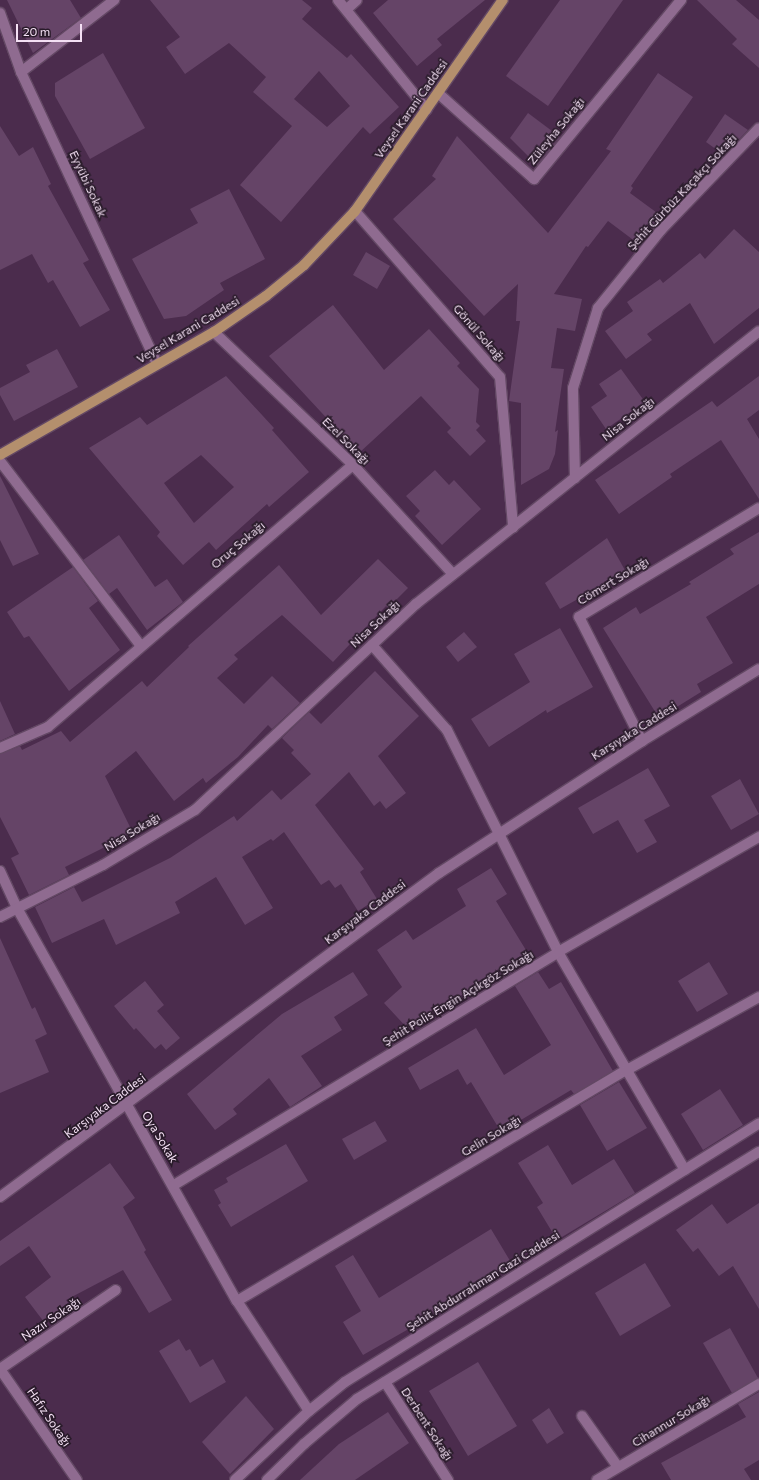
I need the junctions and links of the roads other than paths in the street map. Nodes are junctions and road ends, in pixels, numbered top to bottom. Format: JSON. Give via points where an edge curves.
{"nodes":[{"id":1,"x":114,"y":0,"type":"edge"},
{"id":2,"x":338,"y":0,"type":"edge"},
{"id":3,"x":357,"y":0,"type":"edge"},
{"id":4,"x":503,"y":0,"type":"edge"},
{"id":5,"x":681,"y":0,"type":"edge"},
{"id":6,"x":347,"y":9,"type":"junction"},
{"id":7,"x":0,"y":13,"type":"edge"},
{"id":8,"x":21,"y":72,"type":"junction"},
{"id":9,"x":438,"y":93,"type":"junction"},
{"id":10,"x":427,"y":110,"type":"junction"},
{"id":11,"x":759,"y":128,"type":"edge"},
{"id":12,"x":355,"y":211,"type":"junction"},
{"id":13,"x":214,"y":332,"type":"junction"},
{"id":14,"x":759,"y":332,"type":"edge"},
{"id":15,"x":157,"y":364,"type":"junction"},
{"id":16,"x":0,"y":455,"type":"edge"},
{"id":17,"x":0,"y":461,"type":"edge"},
{"id":18,"x":353,"y":465,"type":"junction"},
{"id":19,"x":575,"y":478,"type":"junction"},
{"id":20,"x":759,"y":508,"type":"edge"},
{"id":21,"x":512,"y":527,"type":"junction"},
{"id":22,"x":453,"y":574,"type":"junction"},
{"id":23,"x":140,"y":645,"type":"junction"},
{"id":24,"x":372,"y":645,"type":"junction"},
{"id":25,"x":759,"y":669,"type":"edge"},
{"id":26,"x":642,"y":741,"type":"junction"},
{"id":27,"x":0,"y":748,"type":"edge"},
{"id":28,"x":499,"y":832,"type":"junction"},
{"id":29,"x":759,"y":837,"type":"edge"},
{"id":30,"x":0,"y":871,"type":"edge"},
{"id":31,"x":17,"y":908,"type":"junction"},
{"id":32,"x":0,"y":917,"type":"edge"},
{"id":33,"x":558,"y":952,"type":"junction"},
{"id":34,"x":759,"y":996,"type":"edge"},
{"id":35,"x":625,"y":1072,"type":"junction"},
{"id":36,"x":126,"y":1106,"type":"junction"},
{"id":37,"x":759,"y":1123,"type":"edge"},
{"id":38,"x":759,"y":1152,"type":"edge"},
{"id":39,"x":685,"y":1170,"type":"junction"},
{"id":40,"x":174,"y":1185,"type":"junction"},
{"id":41,"x":0,"y":1197,"type":"edge"},
{"id":42,"x":116,"y":1290,"type":"dead end"},
{"id":43,"x":237,"y":1301,"type":"junction"},
{"id":44,"x":0,"y":1369,"type":"edge"},
{"id":45,"x":385,"y":1382,"type":"junction"},
{"id":46,"x":759,"y":1384,"type":"edge"},
{"id":47,"x":309,"y":1411,"type":"junction"},
{"id":48,"x":582,"y":1416,"type":"dead end"},
{"id":49,"x":618,"y":1467,"type":"junction"},
{"id":50,"x":76,"y":1480,"type":"edge"},
{"id":51,"x":235,"y":1480,"type":"edge"},
{"id":52,"x":267,"y":1480,"type":"edge"},
{"id":53,"x":448,"y":1480,"type":"edge"},
{"id":54,"x":597,"y":1480,"type":"edge"}],
"edges":[{"from":1,"to":8,"type":"street"},
{"from":2,"to":6,"type":"street"},
{"from":3,"to":6,"type":"street"},
{"from":4,"to":9,"type":"main road","name":"Veysel Karani Caddesi"},
{"from":5,"to":9,"type":"street","name":"Züleyha Sokağı","via":[[534,179]]},
{"from":6,"to":10,"type":"street"},
{"from":7,"to":8,"type":"street","name":"Eyyübi Sokak"},
{"from":8,"to":15,"type":"street","name":"Eyyübi Sokak"},
{"from":9,"to":10,"type":"main road","name":"Veysel Karani Caddesi"},
{"from":10,"to":12,"type":"main road","name":"Veysel Karani Caddesi"},
{"from":11,"to":19,"type":"street","name":"Şehit Gürbüz Kaçakçı Sokağı","via":[[661,230],[598,308],[573,388]]},
{"from":12,"to":13,"type":"main road","name":"Veysel Karani Caddesi","via":[[304,265],[266,296]]},
{"from":12,"to":21,"type":"street","name":"Gönül Sokağı","via":[[500,377]]},
{"from":13,"to":15,"type":"main road","name":"Veysel Karani Caddesi"},
{"from":13,"to":18,"type":"street","name":"Ezel Sokağı"},
{"from":14,"to":19,"type":"street","name":"Nisa Sokağı"},
{"from":15,"to":16,"type":"main road","name":"Veysel Karani Caddesi"},
{"from":17,"to":23,"type":"street"},
{"from":18,"to":22,"type":"street","name":"Ezel Sokağı"},
{"from":18,"to":23,"type":"street","name":"Oruç Sokağı"},
{"from":19,"to":21,"type":"street","name":"Nisa Sokağı"},
{"from":20,"to":26,"type":"street","name":"Cömert Sokağı","via":[[579,617]]},
{"from":21,"to":22,"type":"street","name":"Nisa Sokağı"},
{"from":22,"to":24,"type":"street","name":"Nisa Sokağı"},
{"from":23,"to":27,"type":"street","name":"Oruç Sokağı","via":[[48,727]]},
{"from":24,"to":28,"type":"street","via":[[447,730]]},
{"from":24,"to":31,"type":"street","name":"Nisa Sokağı","via":[[195,810],[103,865]]},
{"from":25,"to":26,"type":"street","name":"Karşıyaka Caddesi"},
{"from":26,"to":28,"type":"street","name":"Karşıyaka Caddesi"},
{"from":28,"to":33,"type":"street"},
{"from":28,"to":36,"type":"street","name":"Karşıyaka Caddesi","via":[[439,873]]},
{"from":29,"to":33,"type":"street","name":"Şehit Polis Engin Açıkgöz Sokağı"},
{"from":30,"to":31,"type":"street","name":"Oya Sokak"},
{"from":31,"to":32,"type":"street","name":"Nisa Sokağı"},
{"from":31,"to":36,"type":"street","name":"Oya Sokak"},
{"from":33,"to":35,"type":"street"},
{"from":33,"to":40,"type":"street","name":"Şehit Polis Engin Açıkgöz Sokağı"},
{"from":34,"to":35,"type":"street","name":"Gelin Sokağı"},
{"from":35,"to":39,"type":"street"},
{"from":35,"to":43,"type":"street","name":"Gelin Sokağı"},
{"from":36,"to":40,"type":"street","name":"Oya Sokak"},
{"from":36,"to":41,"type":"street","name":"Karşıyaka Caddesi"},
{"from":37,"to":39,"type":"street","name":"Şehit Abdurrahman Gazi Caddesi"},
{"from":38,"to":45,"type":"street"},
{"from":39,"to":47,"type":"street","name":"Şehit Abdurrahman Gazi Caddesi","via":[[345,1382]]},
{"from":40,"to":43,"type":"street","name":"Oya Sokak"},
{"from":42,"to":44,"type":"street","name":"Nazır Sokağı"},
{"from":43,"to":47,"type":"street","name":"Oya Sokak"},
{"from":44,"to":50,"type":"street","name":"Hafız Sokağı"},
{"from":45,"to":52,"type":"street","via":[[334,1417]]},
{"from":45,"to":53,"type":"street","name":"Derbent Sokağı"},
{"from":46,"to":49,"type":"street","name":"Cihannur Sokağı"},
{"from":47,"to":51,"type":"street","name":"Şehit Abdurrahman Gazi Caddesi"},
{"from":48,"to":49,"type":"street"},
{"from":49,"to":54,"type":"street","name":"Cihannur Sokağı"}]}
